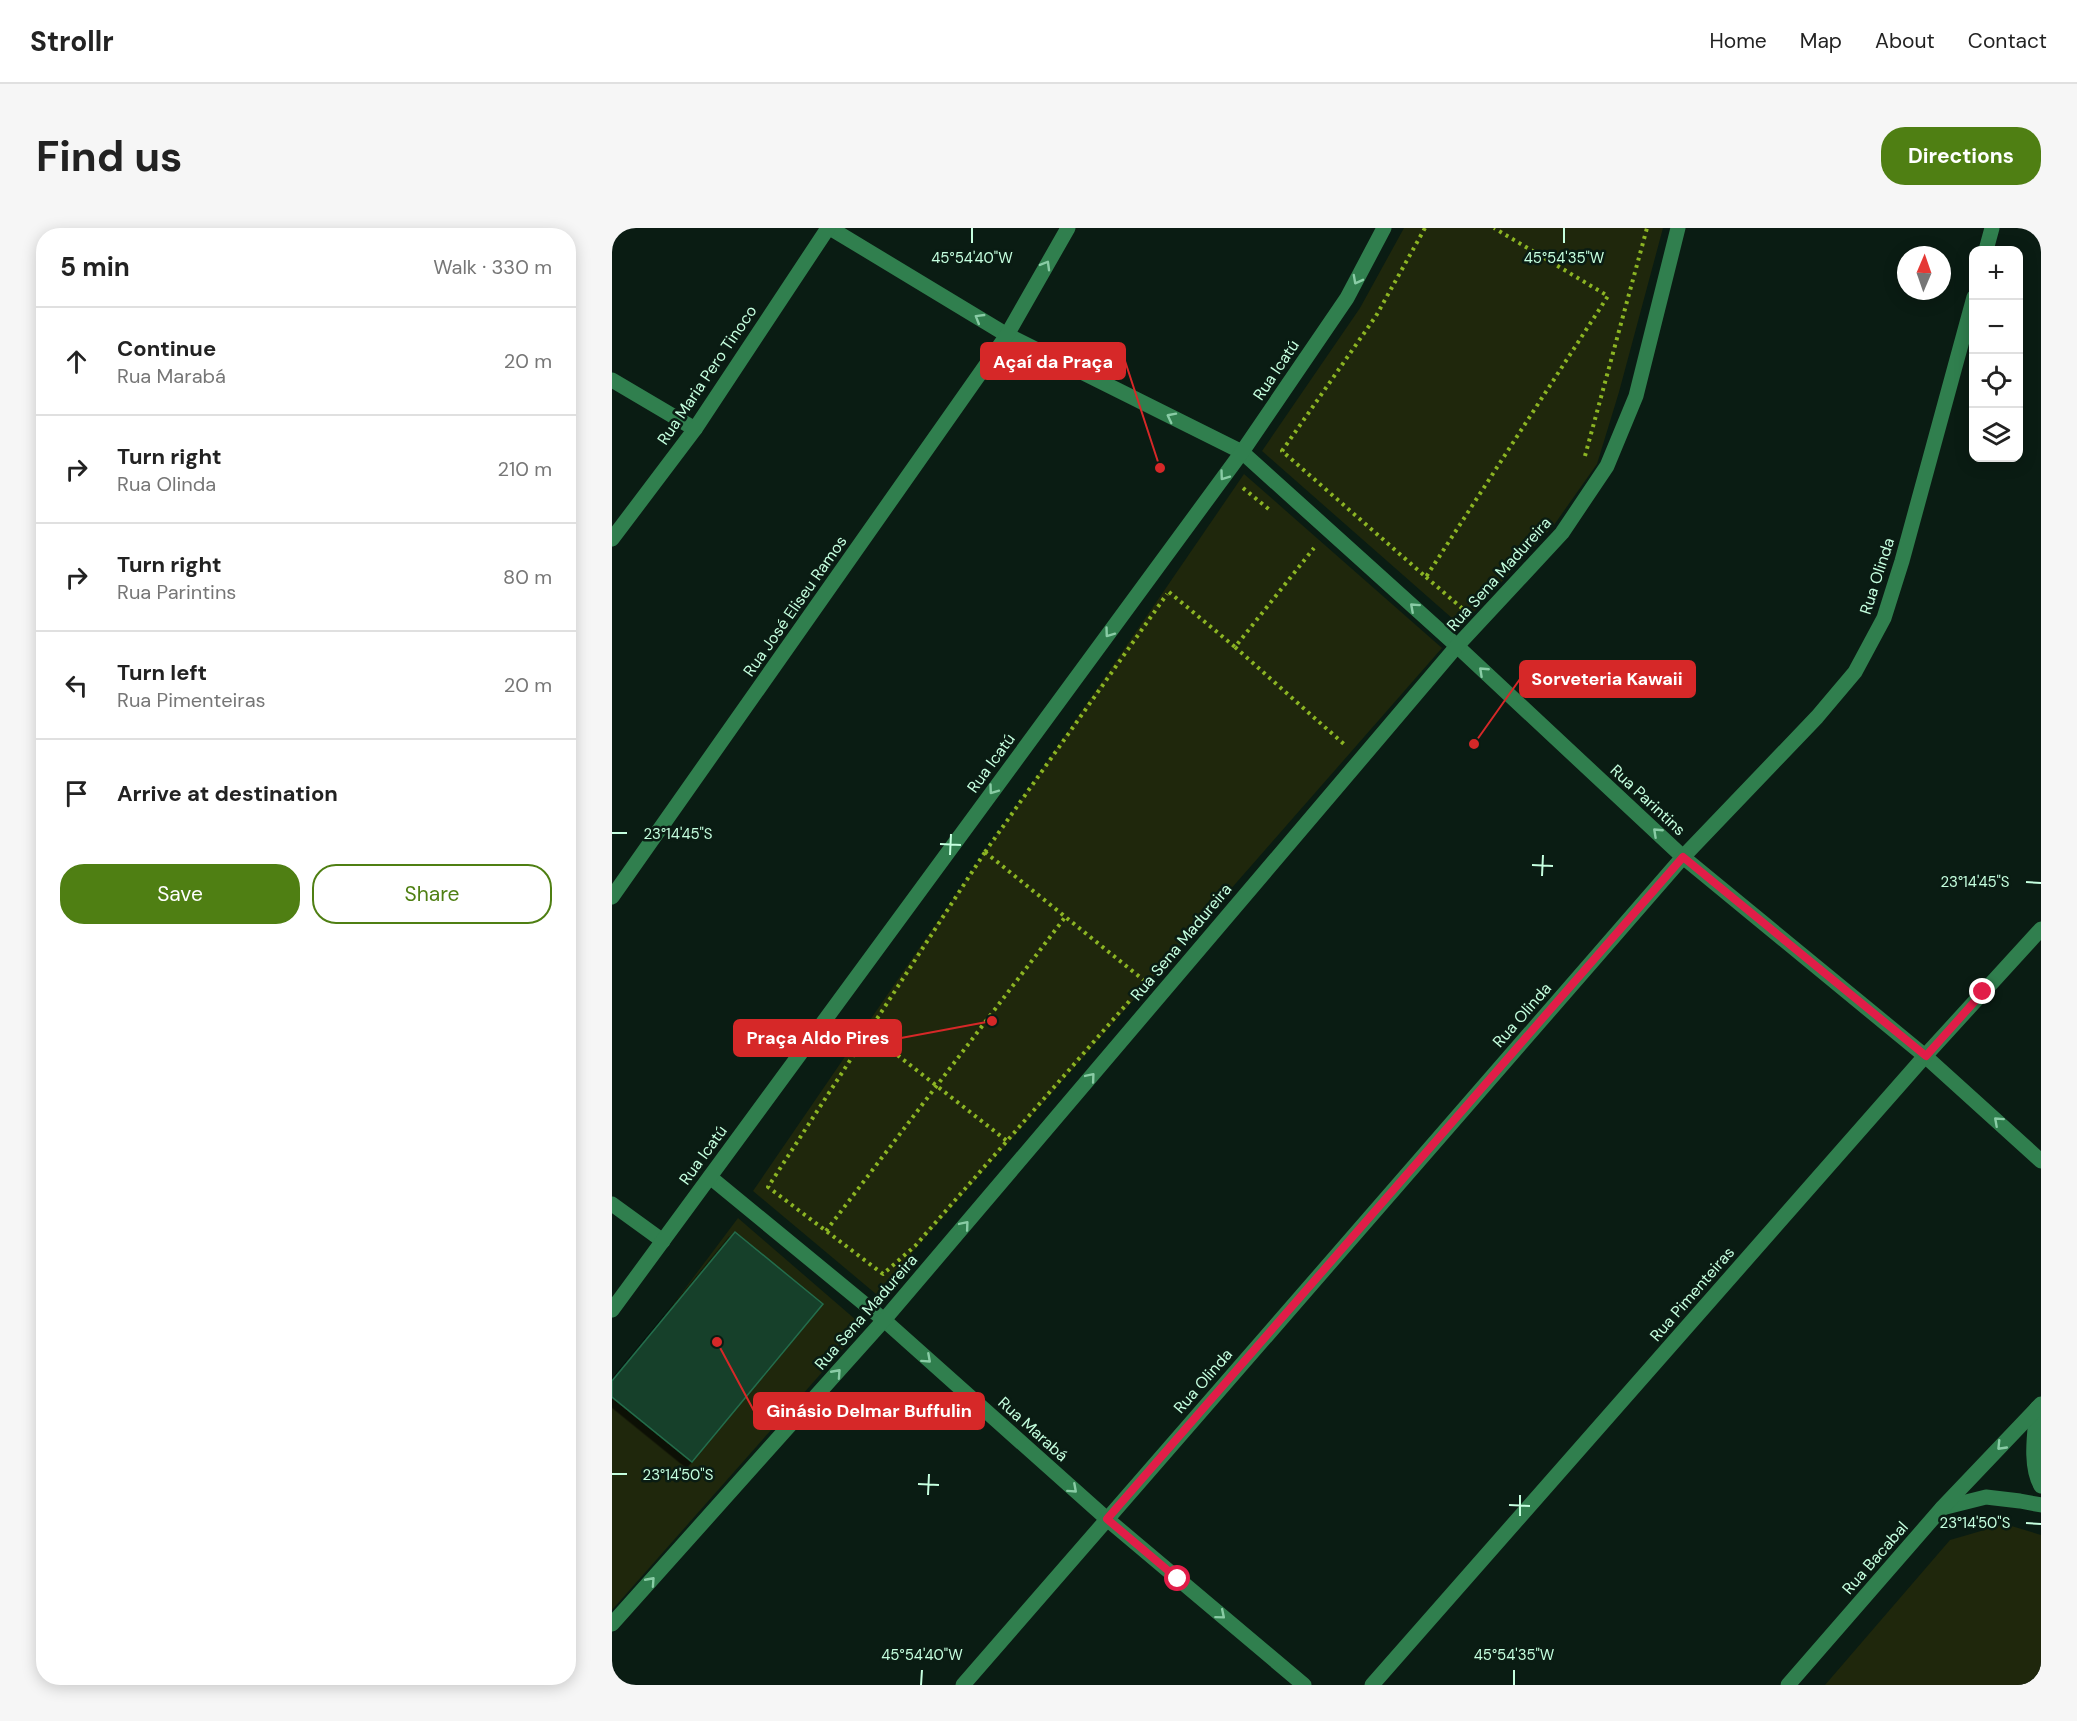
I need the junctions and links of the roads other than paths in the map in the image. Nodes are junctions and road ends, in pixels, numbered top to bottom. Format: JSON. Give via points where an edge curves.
{"nodes":[{"id":1,"x":829,"y":228,"type":"edge"},
{"id":2,"x":1068,"y":228,"type":"edge"},
{"id":3,"x":1384,"y":228,"type":"edge"},
{"id":4,"x":1678,"y":228,"type":"edge"},
{"id":5,"x":1992,"y":228,"type":"edge"},
{"id":6,"x":1987,"y":246,"type":"edge"},
{"id":7,"x":1973,"y":300,"type":"edge"},
{"id":8,"x":1007,"y":334,"type":"junction"},
{"id":9,"x":612,"y":380,"type":"edge"},
{"id":10,"x":695,"y":429,"type":"junction"},
{"id":11,"x":1242,"y":452,"type":"junction"},
{"id":12,"x":612,"y":539,"type":"edge"},
{"id":13,"x":1457,"y":646,"type":"junction"},
{"id":14,"x":1683,"y":857,"type":"junction"},
{"id":15,"x":612,"y":897,"type":"edge"},
{"id":16,"x":2041,"y":929,"type":"edge"},
{"id":17,"x":1926,"y":1056,"type":"junction"},
{"id":18,"x":2041,"y":1161,"type":"edge"},
{"id":19,"x":710,"y":1177,"type":"junction"},
{"id":20,"x":612,"y":1204,"type":"edge"},
{"id":21,"x":663,"y":1241,"type":"junction"},
{"id":22,"x":612,"y":1310,"type":"edge"},
{"id":23,"x":884,"y":1320,"type":"junction"},
{"id":24,"x":2039,"y":1406,"type":"edge"},
{"id":25,"x":2041,"y":1486,"type":"edge"},
{"id":26,"x":2041,"y":1505,"type":"edge"},
{"id":27,"x":1942,"y":1508,"type":"junction"},
{"id":28,"x":1107,"y":1519,"type":"junction"},
{"id":29,"x":612,"y":1624,"type":"edge"},
{"id":30,"x":963,"y":1685,"type":"edge"},
{"id":31,"x":1304,"y":1685,"type":"edge"},
{"id":32,"x":1372,"y":1685,"type":"edge"},
{"id":33,"x":1788,"y":1685,"type":"edge"}],
"edges":[{"from":8,"to":1,"type":"street","name":"Rua Parintins","one_way":true},
{"from":1,"to":10,"type":"street","name":"Rua Maria Pero Tinoco"},
{"from":8,"to":2,"type":"street","name":"Rua José Eliseu Ramos","one_way":true},
{"from":3,"to":11,"type":"street","name":"Rua Icatú","one_way":true,"via":[[1347,298]]},
{"from":4,"to":13,"type":"street","name":"Rua Sena Madureira","via":[[1636,396],[1607,466],[1563,532]]},
{"from":5,"to":6,"type":"street"},
{"from":7,"to":14,"type":"street","name":"Rua Olinda","via":[[1902,561],[1879,627],[1855,672],[1817,717]]},
{"from":11,"to":8,"type":"street","name":"Rua Parintins","one_way":true},
{"from":8,"to":15,"type":"street","name":"Rua José Eliseu Ramos"},
{"from":9,"to":10,"type":"street"},
{"from":10,"to":12,"type":"street","name":"Rua Maria Pero Tinoco"},
{"from":13,"to":11,"type":"street","name":"Rua Parintins","one_way":true},
{"from":11,"to":19,"type":"street","name":"Rua Icatú","one_way":true},
{"from":14,"to":13,"type":"street","name":"Rua Parintins","one_way":true},
{"from":23,"to":13,"type":"street","name":"Rua Sena Madureira","one_way":true},
{"from":14,"to":17,"type":"street","name":"Rua Parintins"},
{"from":14,"to":28,"type":"street","name":"Rua Olinda"},
{"from":16,"to":17,"type":"street","name":"Rua Pimenteiras"},
{"from":18,"to":17,"type":"street","name":"Rua Parintins","one_way":true},
{"from":17,"to":32,"type":"street","name":"Rua Pimenteiras"},
{"from":19,"to":21,"type":"street","name":"Rua Icatú"},
{"from":19,"to":23,"type":"street","name":"Rua Marabá"},
{"from":20,"to":21,"type":"street"},
{"from":21,"to":22,"type":"street","name":"Rua Icatú"},
{"from":23,"to":28,"type":"street","name":"Rua Marabá","one_way":true},
{"from":29,"to":23,"type":"street","name":"Rua Sena Madureira","one_way":true},
{"from":24,"to":25,"type":"street","via":[[2034,1450]]},
{"from":24,"to":27,"type":"street","name":"Rua Bacabal","one_way":true},
{"from":26,"to":27,"type":"street","via":[[1986,1497]]},
{"from":27,"to":33,"type":"street","name":"Rua Bacabal"},
{"from":28,"to":30,"type":"street","name":"Rua Olinda"},
{"from":28,"to":31,"type":"street","name":"Rua Marabá","one_way":true}]}
